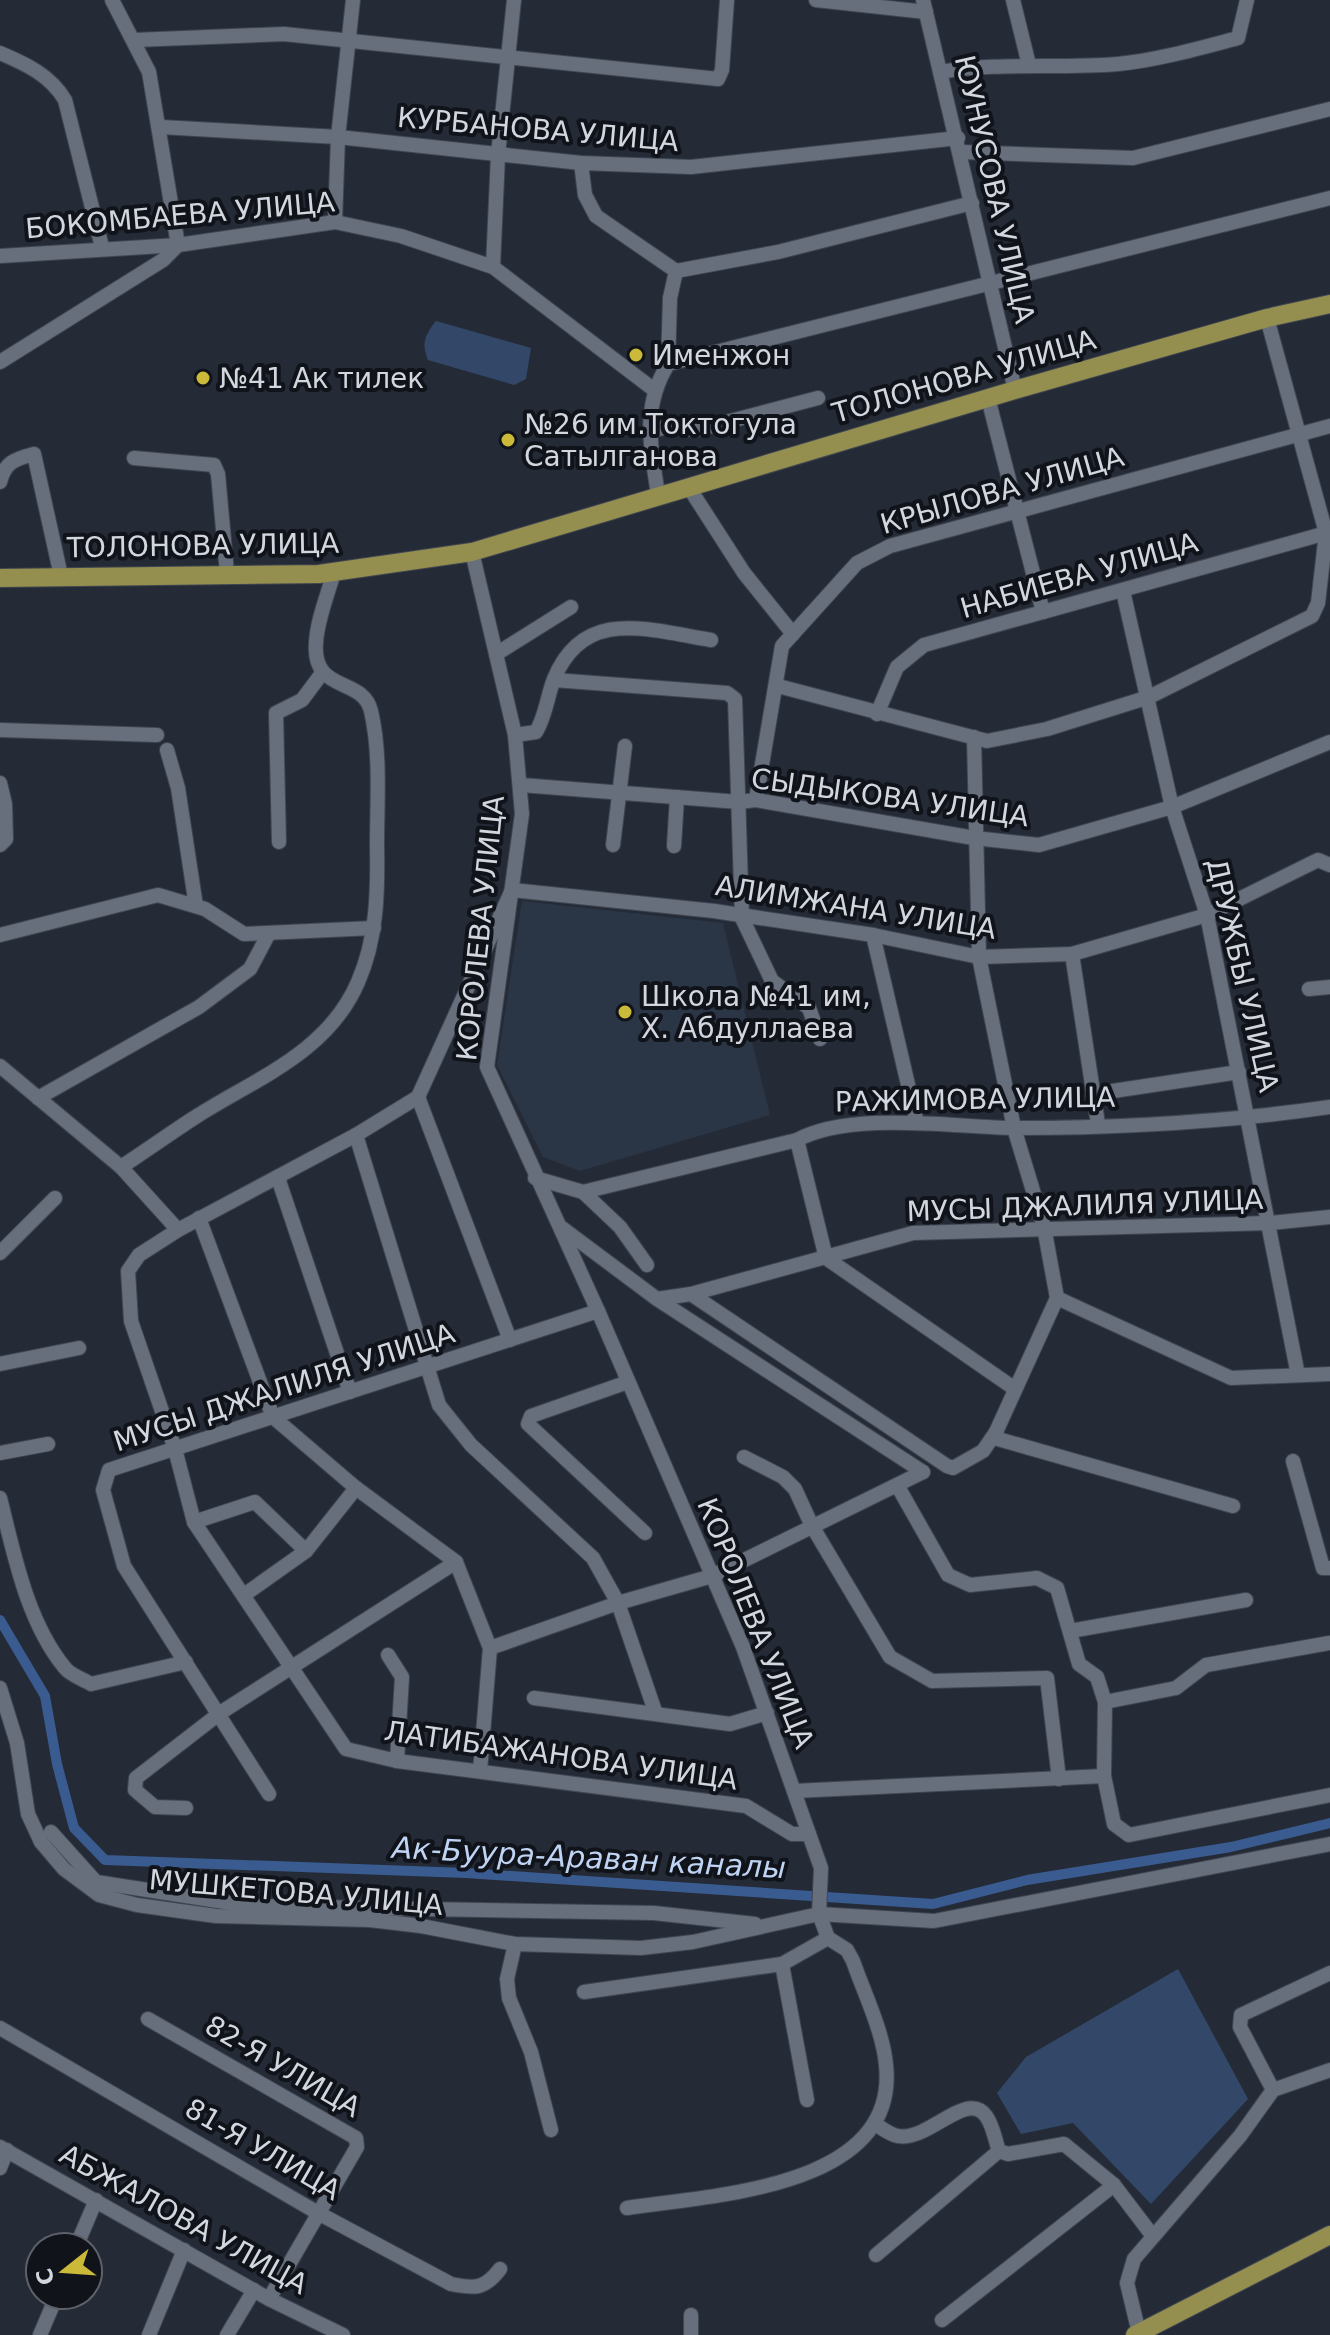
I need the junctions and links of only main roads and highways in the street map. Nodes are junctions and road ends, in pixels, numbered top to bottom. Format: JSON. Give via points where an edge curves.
{"nodes":[{"id":1,"x":1330,"y":304,"type":"edge"},
{"id":2,"x":0,"y":578,"type":"edge"},
{"id":3,"x":1330,"y":2235,"type":"edge"},
{"id":4,"x":1137,"y":2334,"type":"edge"}],
"edges":[{"from":1,"to":2,"type":"main road","name":"ТОЛОНОВА УЛИЦА","via":[[1015,390],[472,552],[334,572]]},
{"from":3,"to":4,"type":"main road"}]}
